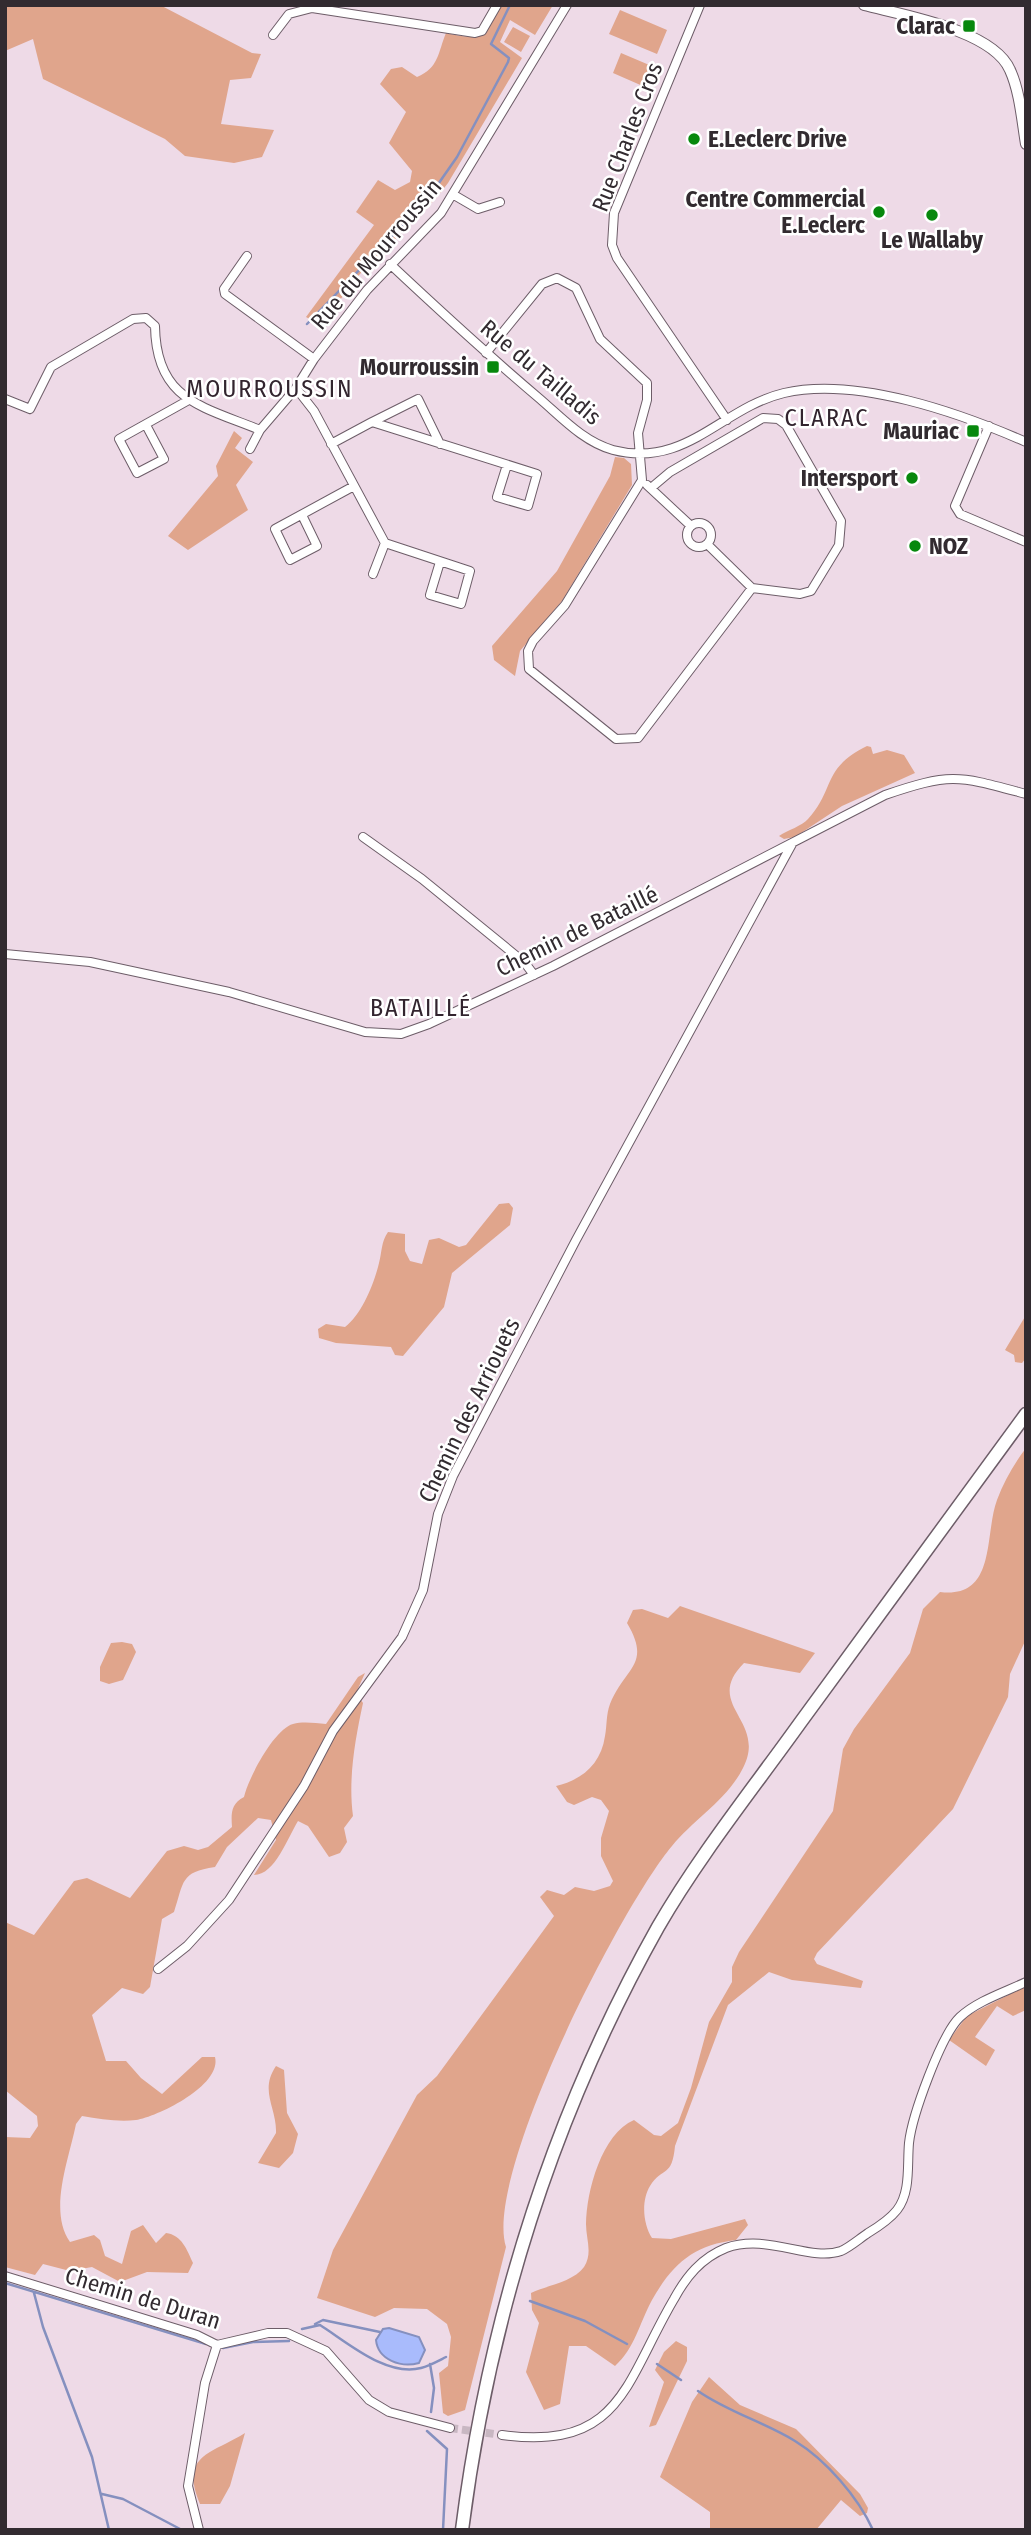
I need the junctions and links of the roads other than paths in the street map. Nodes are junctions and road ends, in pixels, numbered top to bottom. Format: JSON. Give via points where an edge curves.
{"nodes":[{"id":1,"x":497,"y":5,"type":"edge"},
{"id":2,"x":567,"y":5,"type":"edge"},
{"id":3,"x":700,"y":5,"type":"edge"},
{"id":4,"x":864,"y":5,"type":"edge"},
{"id":5,"x":272,"y":35,"type":"dead end"},
{"id":6,"x":1025,"y":140,"type":"edge"},
{"id":7,"x":454,"y":195,"type":"junction"},
{"id":8,"x":500,"y":202,"type":"dead end"},
{"id":9,"x":247,"y":256,"type":"dead end"},
{"id":10,"x":390,"y":264,"type":"junction"},
{"id":11,"x":486,"y":353,"type":"junction"},
{"id":12,"x":314,"y":359,"type":"junction"},
{"id":13,"x":296,"y":388,"type":"junction"},
{"id":14,"x":5,"y":399,"type":"edge"},
{"id":15,"x":187,"y":401,"type":"junction"},
{"id":16,"x":727,"y":420,"type":"junction"},
{"id":17,"x":372,"y":422,"type":"junction"},
{"id":18,"x":146,"y":425,"type":"junction"},
{"id":19,"x":989,"y":426,"type":"junction"},
{"id":20,"x":260,"y":430,"type":"junction"},
{"id":21,"x":1026,"y":442,"type":"edge"},
{"id":22,"x":331,"y":443,"type":"junction"},
{"id":23,"x":440,"y":444,"type":"junction"},
{"id":24,"x":250,"y":449,"type":"dead end"},
{"id":25,"x":638,"y":454,"type":"junction"},
{"id":26,"x":507,"y":465,"type":"junction"},
{"id":27,"x":642,"y":480,"type":"junction"},
{"id":28,"x":354,"y":486,"type":"junction"},
{"id":29,"x":651,"y":488,"type":"junction"},
{"id":30,"x":302,"y":515,"type":"junction"},
{"id":31,"x":691,"y":526,"type":"junction"},
{"id":32,"x":1026,"y":542,"type":"edge"},
{"id":33,"x":385,"y":543,"type":"junction"},
{"id":34,"x":707,"y":544,"type":"junction"},
{"id":35,"x":440,"y":562,"type":"junction"},
{"id":36,"x":373,"y":574,"type":"dead end"},
{"id":37,"x":752,"y":588,"type":"junction"},
{"id":38,"x":1026,"y":794,"type":"edge"},
{"id":39,"x":363,"y":837,"type":"dead end"},
{"id":40,"x":792,"y":844,"type":"junction"},
{"id":41,"x":5,"y":954,"type":"edge"},
{"id":42,"x":534,"y":975,"type":"junction"},
{"id":43,"x":1026,"y":1414,"type":"edge"},
{"id":44,"x":158,"y":1969,"type":"dead end"},
{"id":45,"x":1026,"y":1982,"type":"edge"},
{"id":46,"x":5,"y":2276,"type":"edge"},
{"id":47,"x":217,"y":2345,"type":"junction"},
{"id":48,"x":450,"y":2428,"type":"tunnel mouth"},
{"id":49,"x":502,"y":2435,"type":"tunnel mouth"},
{"id":50,"x":199,"y":2530,"type":"edge"},
{"id":51,"x":462,"y":2530,"type":"edge"}],
"edges":[{"from":1,"to":5,"type":"street","via":[[482,31],[475,33],[312,8],[289,14]]},
{"from":2,"to":7,"type":"street","name":"Rue du Mourroussin"},
{"from":3,"to":16,"type":"street","name":"Rue Charles Cros","via":[[614,213],[612,244],[625,272]]},
{"from":4,"to":6,"type":"street","via":[[942,25],[997,54],[1010,69],[1016,86]]},
{"from":7,"to":8,"type":"street","via":[[478,209]]},
{"from":7,"to":10,"type":"street","name":"Rue du Mourroussin"},
{"from":9,"to":12,"type":"street","via":[[225,294]]},
{"from":10,"to":11,"type":"street","name":"Rue du Tailladis"},
{"from":10,"to":12,"type":"street","name":"Rue du Mourroussin"},
{"from":11,"to":25,"type":"street","name":"Rue du Tailladis","via":[[585,437],[614,450]]},
{"from":11,"to":25,"type":"street","via":[[542,284],[557,278],[567,281],[583,299],[600,339],[648,383]]},
{"from":12,"to":13,"type":"street","name":"Rue du Mourroussin"},
{"from":13,"to":20,"type":"street","name":"Rue du Mourroussin"},
{"from":13,"to":22,"type":"street"},
{"from":14,"to":15,"type":"street","via":[[30,409],[51,367],[139,317],[155,326],[157,359]]},
{"from":15,"to":18,"type":"street"},
{"from":15,"to":20,"type":"street"},
{"from":16,"to":19,"type":"street","name":"Rue du Tailladis","via":[[784,393],[836,388]]},
{"from":16,"to":25,"type":"street","name":"Rue du Tailladis","via":[[674,450]]},
{"from":17,"to":22,"type":"street"},
{"from":17,"to":23,"type":"street"},
{"from":17,"to":23,"type":"street","via":[[418,399]]},
{"from":18,"to":18,"type":"street","via":[[119,439],[137,473],[164,459]]},
{"from":19,"to":21,"type":"street","name":"Rue du Tailladis"},
{"from":19,"to":32,"type":"street","via":[[955,506],[960,513]]},
{"from":20,"to":24,"type":"street","name":"Rue du Mourroussin"},
{"from":22,"to":28,"type":"street"},
{"from":23,"to":26,"type":"street"},
{"from":25,"to":27,"type":"street"},
{"from":26,"to":26,"type":"street","via":[[537,474],[527,506],[497,497]]},
{"from":27,"to":29,"type":"street"},
{"from":27,"to":37,"type":"street","via":[[565,605],[533,641],[529,668],[616,739],[638,738]]},
{"from":28,"to":30,"type":"street"},
{"from":28,"to":33,"type":"street"},
{"from":29,"to":31,"type":"street"},
{"from":29,"to":37,"type":"street","via":[[670,472],[764,418],[786,425],[841,521],[842,538],[811,591],[800,594]]},
{"from":30,"to":30,"type":"street","via":[[275,529],[290,560],[317,546]]},
{"from":31,"to":34,"type":"street","via":[[687,535],[691,544]]},
{"from":31,"to":34,"type":"street","via":[[707,526],[711,537]]},
{"from":33,"to":35,"type":"street"},
{"from":33,"to":36,"type":"street"},
{"from":34,"to":37,"type":"street"},
{"from":35,"to":35,"type":"street","via":[[471,571],[461,604],[430,595]]},
{"from":38,"to":40,"type":"street","name":"Chemin de Bataillé","via":[[967,778],[926,780],[851,810]]},
{"from":39,"to":42,"type":"street","via":[[422,879]]},
{"from":40,"to":42,"type":"street","name":"Chemin de Bataillé"},
{"from":40,"to":44,"type":"street","name":"Chemin des Arriouets","via":[[453,1476],[438,1514],[423,1590],[412,1618],[333,1731],[304,1786],[229,1900],[187,1946]]},
{"from":41,"to":42,"type":"street","name":"Chemin de Bataillé","via":[[90,962],[229,992],[384,1035],[413,1031]]},
{"from":43,"to":51,"type":"highway","via":[[714,1842],[659,1926],[611,2020],[553,2153],[514,2267],[487,2372]]},
{"from":45,"to":49,"type":"street","via":[[977,2006],[950,2027],[913,2123],[903,2199],[885,2222],[841,2250],[813,2251],[753,2242],[715,2254],[684,2281],[628,2389],[610,2410],[568,2435],[544,2440]]},
{"from":46,"to":47,"type":"street","name":"Chemin de Duran"},
{"from":47,"to":48,"type":"street","name":"Chemin de Duran","via":[[287,2333],[326,2351],[369,2400],[389,2413]]},
{"from":47,"to":50,"type":"street","via":[[205,2383],[188,2486]]}]}
